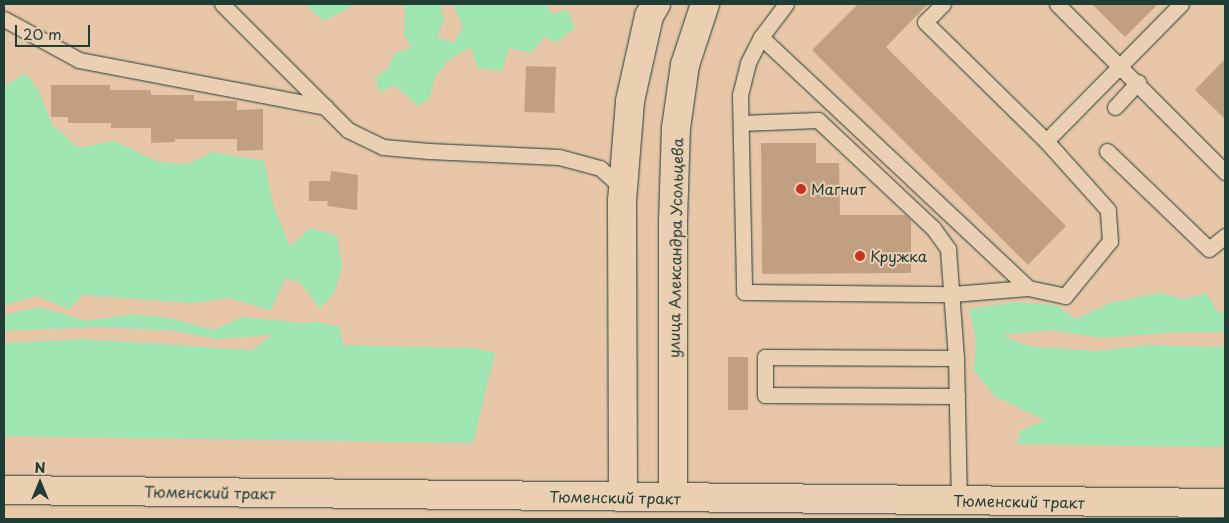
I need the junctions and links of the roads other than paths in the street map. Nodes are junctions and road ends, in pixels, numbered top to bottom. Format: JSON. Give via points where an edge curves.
{"nodes":[{"id":1,"x":222,"y":4,"type":"edge"},
{"id":2,"x":656,"y":4,"type":"edge"},
{"id":3,"x":705,"y":4,"type":"edge"},
{"id":4,"x":786,"y":4,"type":"edge"},
{"id":5,"x":943,"y":4,"type":"edge"},
{"id":6,"x":1057,"y":4,"type":"edge"},
{"id":7,"x":1181,"y":4,"type":"edge"},
{"id":8,"x":4,"y":19,"type":"edge"},
{"id":9,"x":761,"y":38,"type":"junction"},
{"id":10,"x":1120,"y":64,"type":"junction"},
{"id":11,"x":1138,"y":82,"type":"junction"},
{"id":12,"x":326,"y":108,"type":"junction"},
{"id":13,"x":1115,"y":108,"type":"dead end"},
{"id":14,"x":741,"y":122,"type":"junction"},
{"id":15,"x":1046,"y":141,"type":"junction"},
{"id":16,"x":1107,"y":151,"type":"dead end"},
{"id":17,"x":1225,"y":172,"type":"edge"},
{"id":18,"x":622,"y":201,"type":"junction"},
{"id":19,"x":1225,"y":236,"type":"edge"},
{"id":20,"x":1028,"y":288,"type":"junction"},
{"id":21,"x":952,"y":294,"type":"junction"},
{"id":22,"x":956,"y":358,"type":"junction"},
{"id":23,"x":957,"y":396,"type":"junction"},
{"id":24,"x":4,"y":490,"type":"edge"},
{"id":25,"x":623,"y":497,"type":"junction"},
{"id":26,"x":674,"y":497,"type":"junction"},
{"id":27,"x":959,"y":500,"type":"junction"},
{"id":28,"x":1225,"y":503,"type":"edge"}],
"edges":[{"from":1,"to":12,"type":"lane"},
{"from":2,"to":18,"type":"main road","via":[[649,16],[630,101]]},
{"from":3,"to":26,"type":"main road","name":"улица Александра Усольцева","via":[[685,65],[676,128]]},
{"from":4,"to":9,"type":"lane"},
{"from":5,"to":15,"type":"lane","via":[[924,22]]},
{"from":6,"to":10,"type":"lane"},
{"from":7,"to":10,"type":"lane"},
{"from":8,"to":12,"type":"lane","via":[[79,60]]},
{"from":9,"to":14,"type":"lane","via":[[748,64],[740,95]]},
{"from":9,"to":20,"type":"lane"},
{"from":10,"to":11,"type":"lane"},
{"from":10,"to":15,"type":"lane"},
{"from":11,"to":13,"type":"lane"},
{"from":11,"to":17,"type":"lane"},
{"from":12,"to":18,"type":"lane","via":[[348,130],[383,147],[559,157],[600,168],[619,185]]},
{"from":14,"to":21,"type":"lane","via":[[818,120],[933,228],[948,249]]},
{"from":14,"to":21,"type":"lane","via":[[744,292]]},
{"from":15,"to":20,"type":"lane","via":[[1108,210],[1110,241],[1064,296]]},
{"from":16,"to":19,"type":"lane","via":[[1208,249]]},
{"from":18,"to":25,"type":"main road"},
{"from":20,"to":21,"type":"lane"},
{"from":21,"to":22,"type":"lane"},
{"from":22,"to":23,"type":"lane"},
{"from":22,"to":23,"type":"lane","via":[[765,357],[765,395]]},
{"from":23,"to":27,"type":"lane"},
{"from":24,"to":25,"type":"main road","name":"Тюменский тракт"},
{"from":25,"to":26,"type":"main road","name":"Тюменский тракт"},
{"from":26,"to":27,"type":"main road","name":"Тюменский тракт"},
{"from":27,"to":28,"type":"main road","name":"Тюменский тракт"}]}
